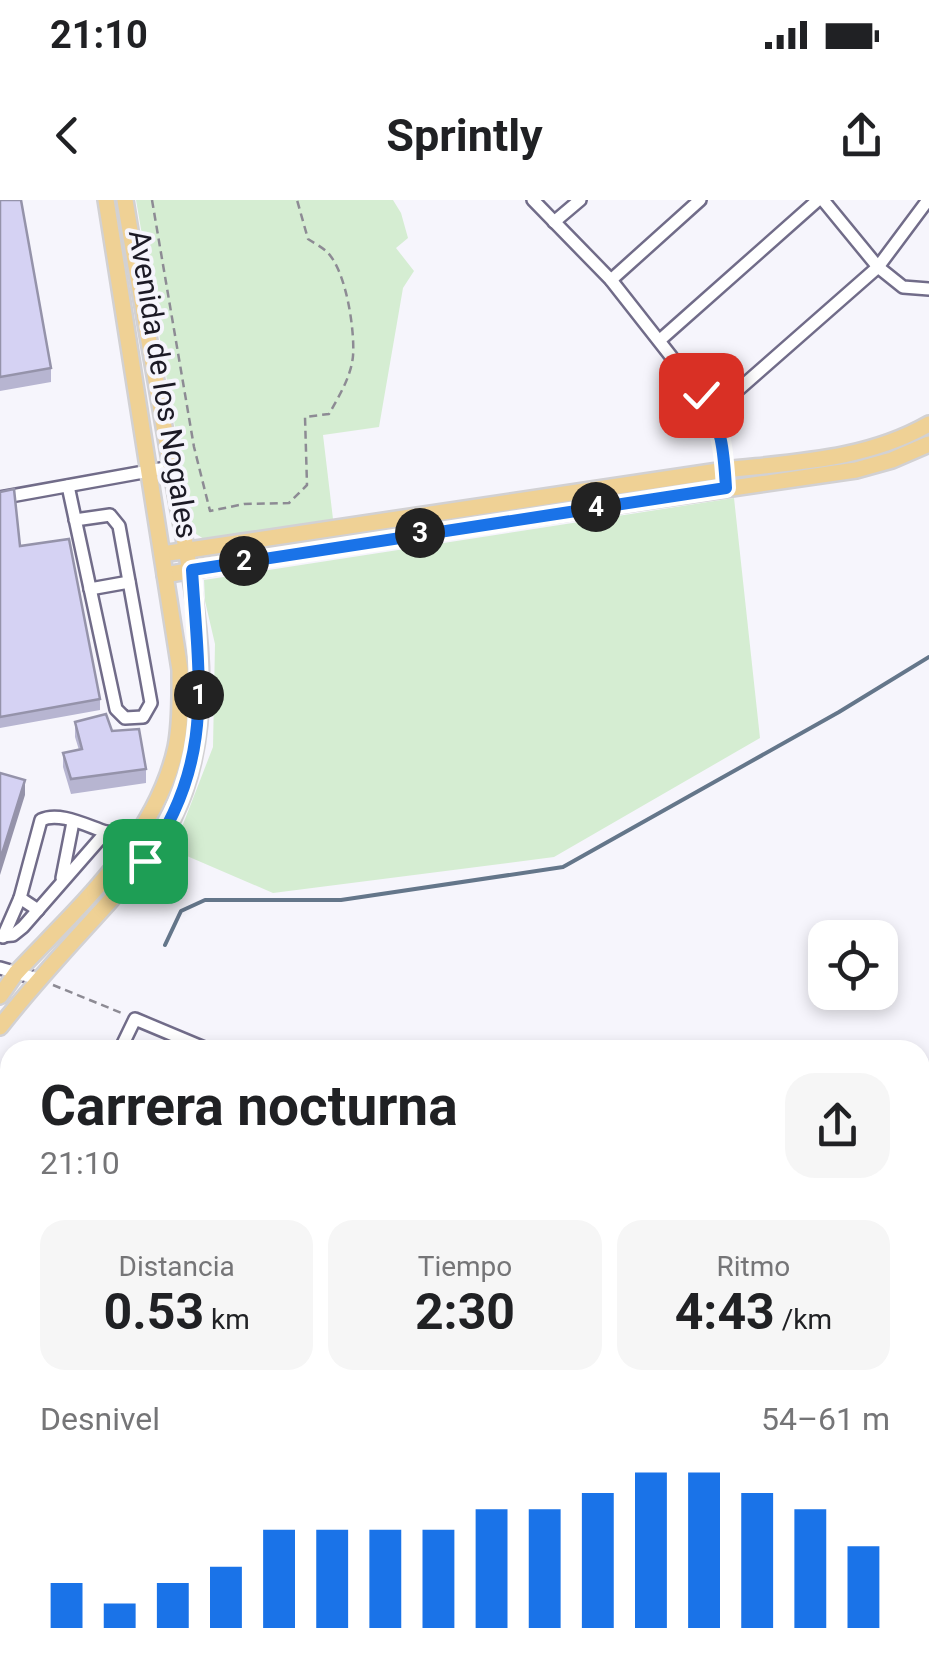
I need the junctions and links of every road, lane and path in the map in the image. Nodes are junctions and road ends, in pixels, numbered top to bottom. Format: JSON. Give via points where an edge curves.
{"nodes":[{"id":1,"x":106,"y":200,"type":"edge"},
{"id":2,"x":125,"y":200,"type":"edge"},
{"id":3,"x":152,"y":200,"type":"edge"},
{"id":4,"x":297,"y":200,"type":"edge"},
{"id":5,"x":533,"y":200,"type":"edge"},
{"id":6,"x":580,"y":200,"type":"edge"},
{"id":7,"x":700,"y":200,"type":"edge"},
{"id":8,"x":820,"y":200,"type":"edge"},
{"id":9,"x":928,"y":200,"type":"edge"},
{"id":10,"x":554,"y":222,"type":"junction"},
{"id":11,"x":878,"y":267,"type":"junction"},
{"id":12,"x":611,"y":280,"type":"junction"},
{"id":13,"x":929,"y":290,"type":"edge"},
{"id":14,"x":660,"y":340,"type":"junction"},
{"id":15,"x":714,"y":412,"type":"junction"},
{"id":16,"x":929,"y":424,"type":"edge"},
{"id":17,"x":929,"y":444,"type":"edge"},
{"id":18,"x":170,"y":467,"type":"junction"},
{"id":19,"x":150,"y":470,"type":"junction"},
{"id":20,"x":725,"y":470,"type":"junction"},
{"id":21,"x":68,"y":486,"type":"junction"},
{"id":22,"x":726,"y":488,"type":"junction"},
{"id":23,"x":0,"y":498,"type":"edge"},
{"id":24,"x":75,"y":520,"type":"junction"},
{"id":25,"x":311,"y":532,"type":"junction"},
{"id":26,"x":188,"y":549,"type":"junction"},
{"id":27,"x":314,"y":549,"type":"junction"},
{"id":28,"x":162,"y":554,"type":"junction"},
{"id":29,"x":192,"y":570,"type":"junction"},
{"id":30,"x":165,"y":574,"type":"junction"},
{"id":31,"x":129,"y":582,"type":"junction"},
{"id":32,"x":90,"y":589,"type":"junction"},
{"id":33,"x":73,"y":822,"type":"junction"},
{"id":34,"x":106,"y":832,"type":"junction"},
{"id":35,"x":133,"y":842,"type":"junction"},
{"id":36,"x":154,"y":848,"type":"junction"},
{"id":37,"x":61,"y":882,"type":"junction"},
{"id":38,"x":20,"y":898,"type":"junction"},
{"id":39,"x":38,"y":910,"type":"junction"},
{"id":40,"x":1,"y":936,"type":"edge"},
{"id":41,"x":8,"y":970,"type":"edge"},
{"id":42,"x":38,"y":979,"type":"junction"},
{"id":43,"x":0,"y":996,"type":"edge"},
{"id":44,"x":135,"y":1018,"type":"junction"},
{"id":45,"x":0,"y":1028,"type":"edge"},
{"id":46,"x":125,"y":1040,"type":"edge"},
{"id":47,"x":186,"y":1040,"type":"edge"}],
"edges":[{"from":1,"to":19,"type":"main road","name":"Avenida de los Nogales"},
{"from":2,"to":18,"type":"main road","name":"Avenida de los Nogales"},
{"from":3,"to":4,"type":"path","via":[[210,511],[290,503],[307,485],[306,418],[330,414],[353,358],[341,276],[329,253],[308,239]]},
{"from":5,"to":10,"type":"street"},
{"from":6,"to":10,"type":"street"},
{"from":7,"to":12,"type":"street"},
{"from":8,"to":11,"type":"street"},
{"from":8,"to":14,"type":"street"},
{"from":9,"to":11,"type":"street"},
{"from":10,"to":12,"type":"street"},
{"from":11,"to":13,"type":"street","via":[[902,286]]},
{"from":11,"to":15,"type":"street"},
{"from":12,"to":14,"type":"street"},
{"from":14,"to":15,"type":"street"},
{"from":15,"to":20,"type":"street"},
{"from":16,"to":20,"type":"main road","via":[[863,452]]},
{"from":17,"to":22,"type":"main road","via":[[856,470]]},
{"from":18,"to":19,"type":"street"},
{"from":18,"to":26,"type":"main road","name":"Avenida de los Nogales"},
{"from":19,"to":21,"type":"street"},
{"from":19,"to":28,"type":"main road","name":"Avenida de los Nogales"},
{"from":20,"to":22,"type":"street"},
{"from":20,"to":25,"type":"main road"},
{"from":21,"to":23,"type":"street"},
{"from":21,"to":24,"type":"street"},
{"from":22,"to":27,"type":"main road"},
{"from":24,"to":31,"type":"street","via":[[116,518]]},
{"from":24,"to":32,"type":"street"},
{"from":25,"to":26,"type":"main road"},
{"from":25,"to":27,"type":"main road"},
{"from":26,"to":28,"type":"main road"},
{"from":26,"to":29,"type":"main road","name":"Avenida de los Nogales"},
{"from":27,"to":29,"type":"main road"},
{"from":28,"to":30,"type":"main road","name":"Avenida de los Nogales"},
{"from":29,"to":30,"type":"main road"},
{"from":29,"to":36,"type":"main road","name":"Avenida de los Nogales","via":[[200,704],[194,756],[180,802]]},
{"from":30,"to":35,"type":"main road","name":"Avenida de los Nogales","via":[[180,718],[166,778]]},
{"from":31,"to":32,"type":"street"},
{"from":31,"to":32,"type":"street","via":[[151,704],[144,717],[125,718],[116,710]]},
{"from":33,"to":34,"type":"street"},
{"from":33,"to":37,"type":"street"},
{"from":33,"to":38,"type":"street","via":[[41,820]]},
{"from":34,"to":35,"type":"street"},
{"from":34,"to":37,"type":"street"},
{"from":35,"to":36,"type":"street"},
{"from":35,"to":41,"type":"main road","name":"Avenida de los Nogales"},
{"from":36,"to":42,"type":"main road","name":"Avenida de los Nogales"},
{"from":37,"to":39,"type":"street"},
{"from":38,"to":39,"type":"street"},
{"from":38,"to":40,"type":"street"},
{"from":39,"to":40,"type":"street","via":[[23,928]]},
{"from":41,"to":42,"type":"street"},
{"from":41,"to":43,"type":"main road","name":"Avenida de los Nogales"},
{"from":42,"to":44,"type":"path"},
{"from":42,"to":45,"type":"main road","name":"Avenida de los Nogales"},
{"from":44,"to":46,"type":"street"},
{"from":44,"to":47,"type":"street"}]}
